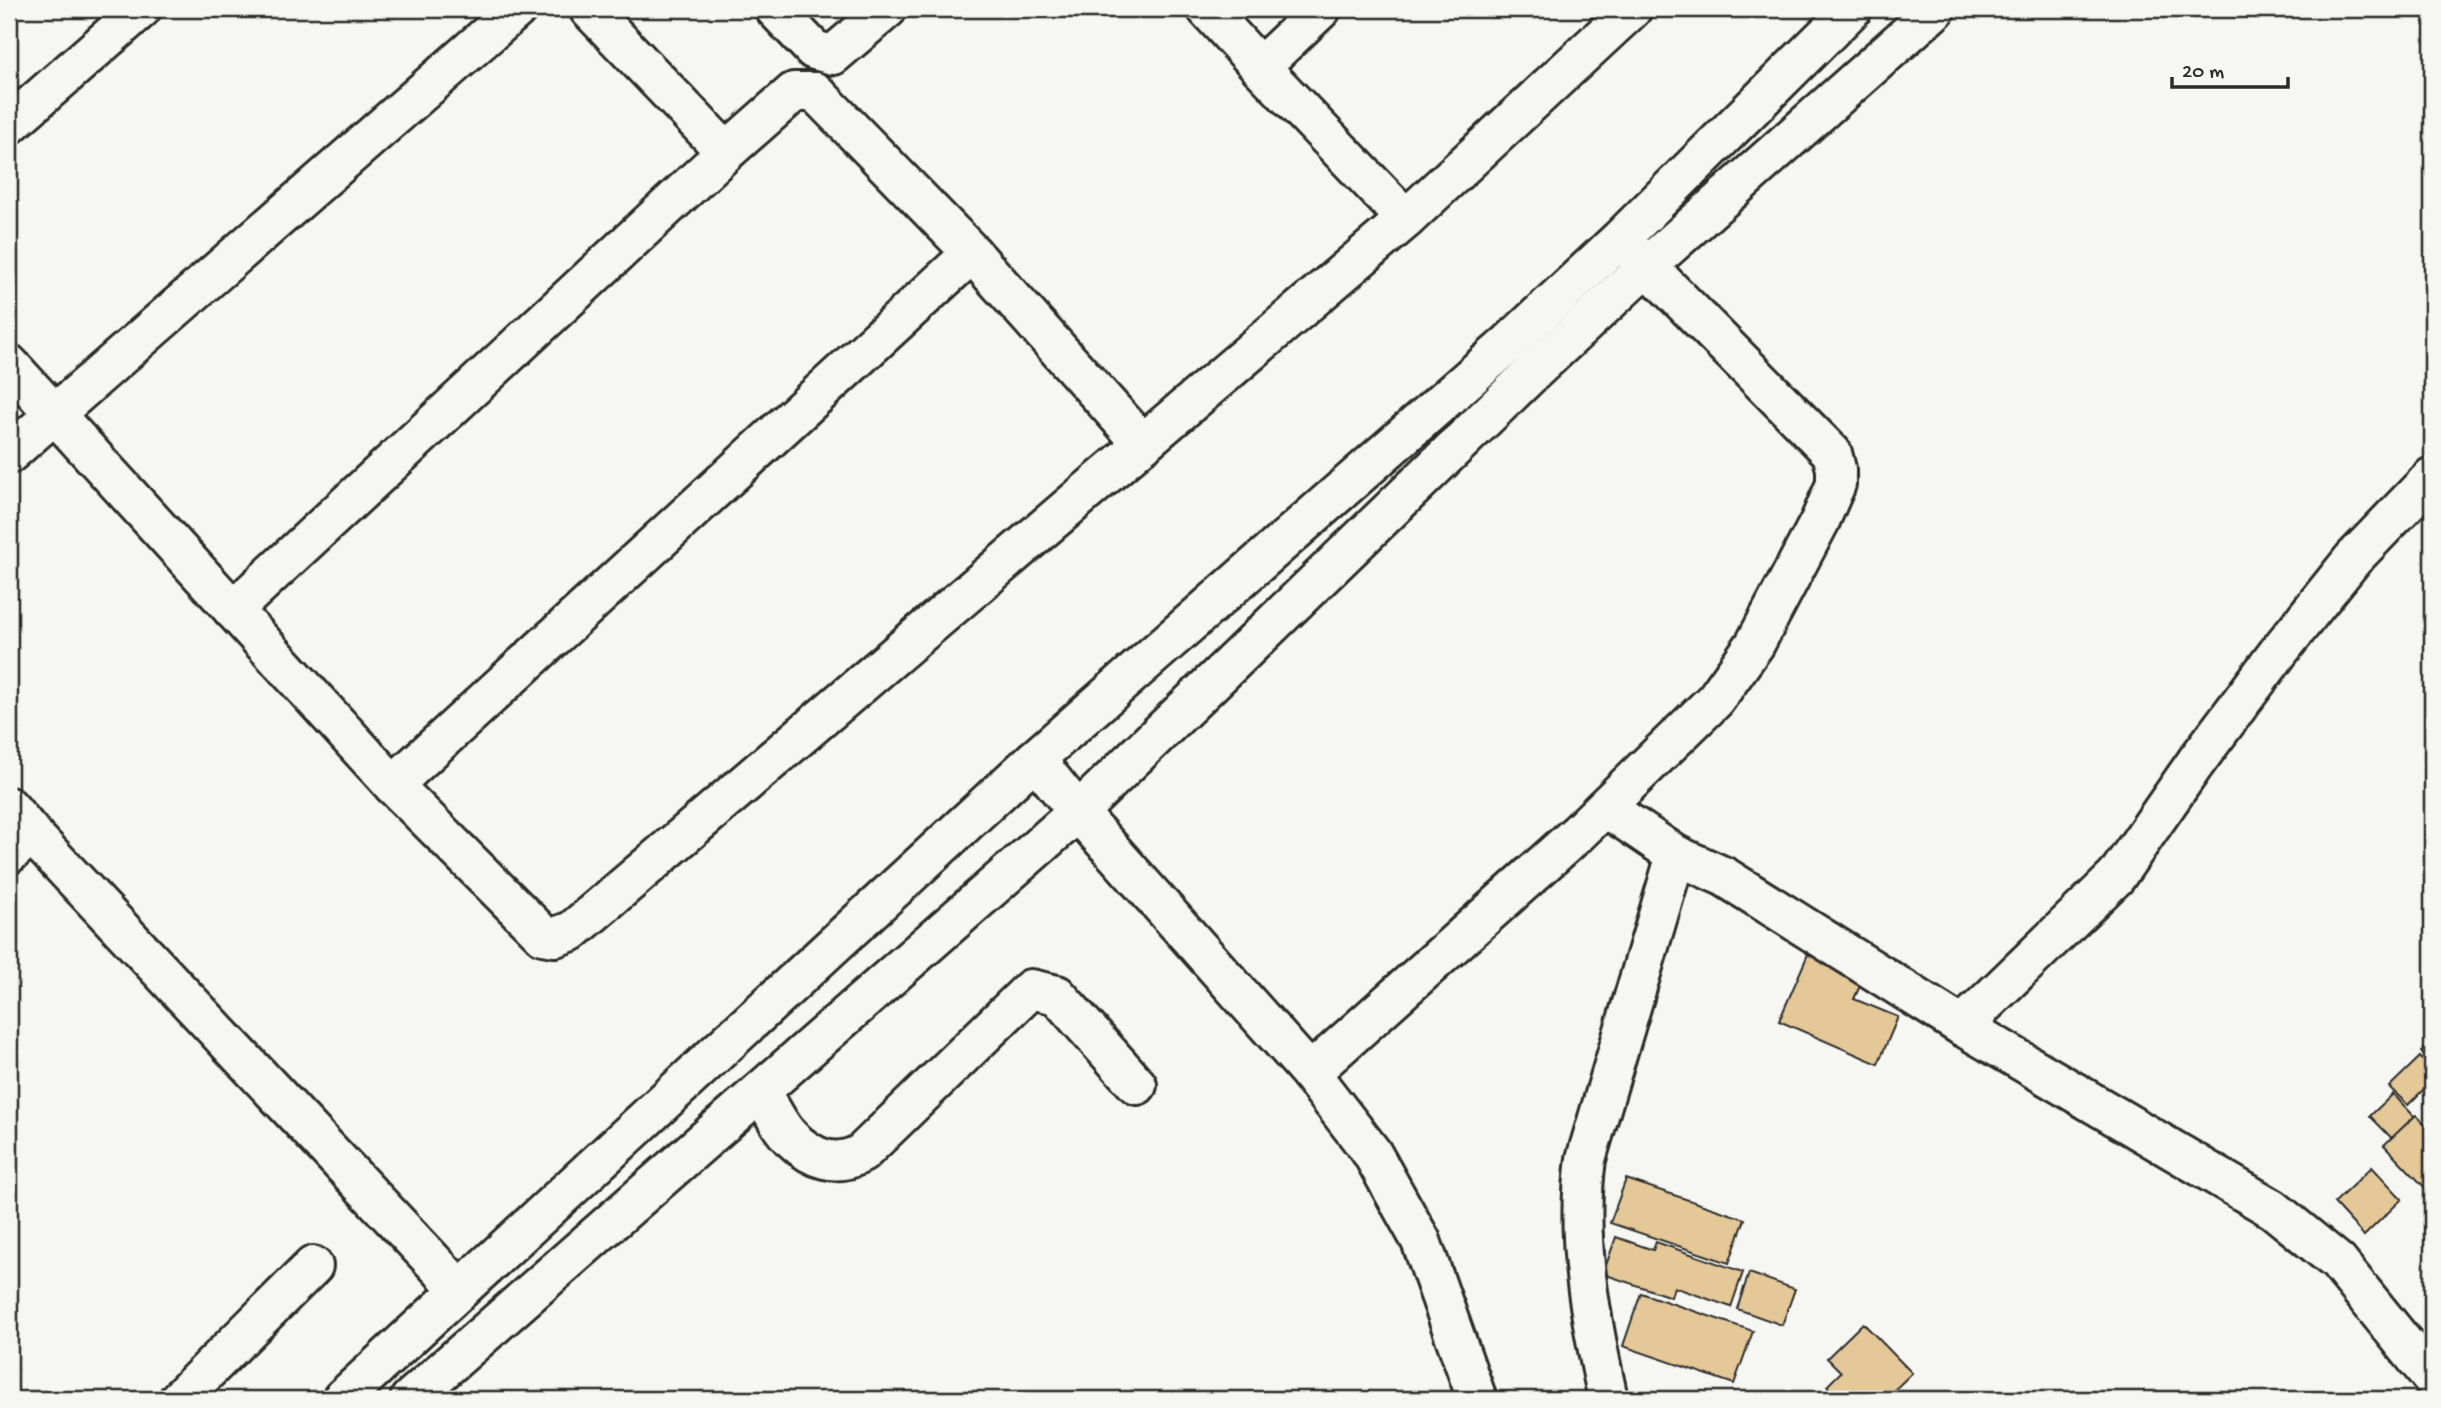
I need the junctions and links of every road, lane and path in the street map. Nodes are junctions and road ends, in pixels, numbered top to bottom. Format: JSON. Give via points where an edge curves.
{"nodes":[{"id":1,"x":141,"y":9,"type":"edge"},
{"id":2,"x":517,"y":9,"type":"edge"},
{"id":3,"x":589,"y":9,"type":"edge"},
{"id":4,"x":775,"y":9,"type":"edge"},
{"id":5,"x":887,"y":9,"type":"edge"},
{"id":6,"x":1208,"y":9,"type":"edge"},
{"id":7,"x":1321,"y":9,"type":"edge"},
{"id":8,"x":1632,"y":9,"type":"edge"},
{"id":9,"x":1852,"y":9,"type":"edge"},
{"id":10,"x":1936,"y":9,"type":"edge"},
{"id":11,"x":1260,"y":67,"type":"junction"},
{"id":12,"x":9,"y":125,"type":"edge"},
{"id":13,"x":726,"y":152,"type":"junction"},
{"id":14,"x":1406,"y":219,"type":"junction"},
{"id":15,"x":1620,"y":239,"type":"junction"},
{"id":16,"x":972,"y":253,"type":"junction"},
{"id":17,"x":1647,"y":266,"type":"junction"},
{"id":18,"x":1507,"y":345,"type":"junction"},
{"id":19,"x":9,"y":364,"type":"edge"},
{"id":20,"x":1534,"y":371,"type":"junction"},
{"id":21,"x":54,"y":413,"type":"junction"},
{"id":22,"x":1143,"y":444,"type":"junction"},
{"id":23,"x":9,"y":454,"type":"edge"},
{"id":24,"x":2432,"y":477,"type":"edge"},
{"id":25,"x":233,"y":610,"type":"junction"},
{"id":26,"x":1035,"y":759,"type":"junction"},
{"id":27,"x":393,"y":785,"type":"junction"},
{"id":28,"x":1605,"y":807,"type":"junction"},
{"id":29,"x":1078,"y":812,"type":"junction"},
{"id":30,"x":17,"y":832,"type":"edge"},
{"id":31,"x":1676,"y":855,"type":"junction"},
{"id":32,"x":1962,"y":1026,"type":"junction"},
{"id":33,"x":1310,"y":1073,"type":"junction"},
{"id":34,"x":1137,"y":1085,"type":"dead end"},
{"id":35,"x":761,"y":1091,"type":"junction"},
{"id":36,"x":313,"y":1266,"type":"dead end"},
{"id":37,"x":460,"y":1290,"type":"junction"},
{"id":38,"x":2432,"y":1378,"type":"edge"},
{"id":39,"x":179,"y":1399,"type":"edge"},
{"id":40,"x":342,"y":1399,"type":"edge"},
{"id":41,"x":410,"y":1399,"type":"edge"},
{"id":42,"x":1477,"y":1399,"type":"edge"},
{"id":43,"x":1608,"y":1399,"type":"edge"}],
"edges":[{"from":1,"to":12,"type":"street"},
{"from":2,"to":21,"type":"street"},
{"from":3,"to":13,"type":"street"},
{"from":4,"to":5,"type":"street","via":[[814,50],[833,55]]},
{"from":6,"to":11,"type":"street"},
{"from":7,"to":11,"type":"street"},
{"from":8,"to":14,"type":"street"},
{"from":9,"to":15,"type":"street"},
{"from":10,"to":17,"type":"street"},
{"from":11,"to":14,"type":"street"},
{"from":13,"to":16,"type":"street","via":[[794,92],[815,92]]},
{"from":13,"to":25,"type":"street"},
{"from":14,"to":22,"type":"street"},
{"from":15,"to":17,"type":"street"},
{"from":15,"to":18,"type":"street"},
{"from":16,"to":22,"type":"street"},
{"from":16,"to":27,"type":"street"},
{"from":17,"to":20,"type":"street"},
{"from":17,"to":28,"type":"street","via":[[1832,453],[1836,484],[1755,644],[1716,700]]},
{"from":18,"to":20,"type":"street"},
{"from":18,"to":26,"type":"street"},
{"from":19,"to":21,"type":"street"},
{"from":20,"to":29,"type":"street"},
{"from":21,"to":23,"type":"street"},
{"from":21,"to":25,"type":"street"},
{"from":22,"to":27,"type":"street","via":[[572,931],[543,936]]},
{"from":24,"to":32,"type":"street","via":[[2353,559],[2280,650],[2116,877]]},
{"from":25,"to":27,"type":"street"},
{"from":26,"to":29,"type":"street"},
{"from":26,"to":37,"type":"street"},
{"from":28,"to":31,"type":"street"},
{"from":28,"to":33,"type":"street"},
{"from":29,"to":33,"type":"street"},
{"from":29,"to":35,"type":"street"},
{"from":30,"to":37,"type":"street"},
{"from":31,"to":32,"type":"street","via":[[1725,877]]},
{"from":31,"to":43,"type":"street","via":[[1583,1178],[1584,1272]]},
{"from":32,"to":38,"type":"street","via":[[2273,1209],[2338,1262]]},
{"from":33,"to":42,"type":"street","via":[[1372,1153],[1421,1241]]},
{"from":34,"to":35,"type":"street","via":[[1057,995],[1031,989],[862,1153],[849,1160],[819,1158],[790,1138]]},
{"from":35,"to":41,"type":"street"},
{"from":36,"to":39,"type":"street"},
{"from":37,"to":40,"type":"street"}]}
